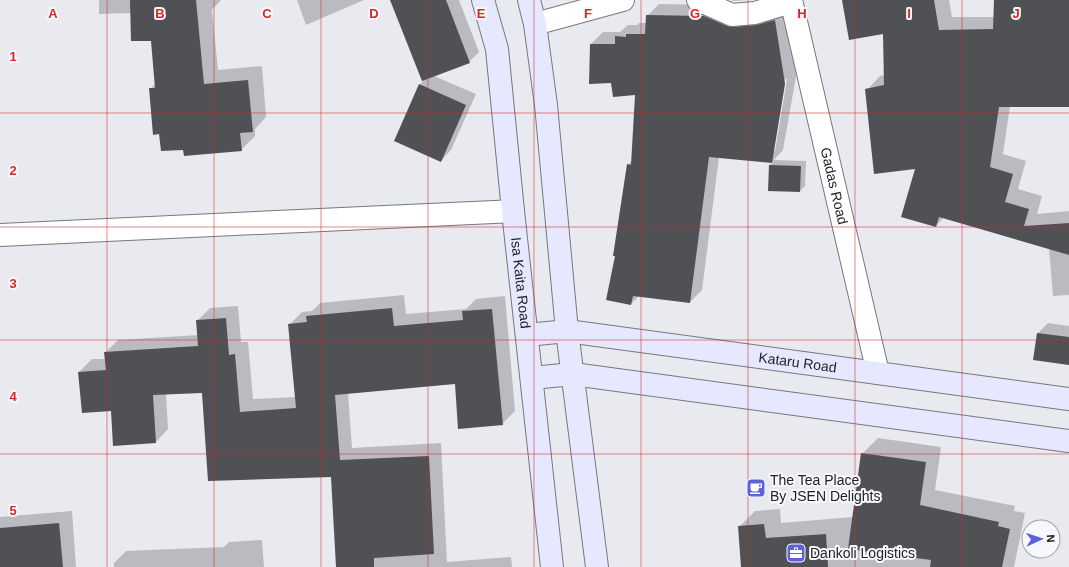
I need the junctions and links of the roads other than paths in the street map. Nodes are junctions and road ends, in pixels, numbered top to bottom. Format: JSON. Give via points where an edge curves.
{"nodes":[{"id":1,"x":483,"y":0,"type":"edge"},
{"id":2,"x":529,"y":0,"type":"edge"},
{"id":3,"x":623,"y":0,"type":"edge"},
{"id":4,"x":698,"y":0,"type":"edge"},
{"id":5,"x":791,"y":1,"type":"edge"},
{"id":6,"x":535,"y":24,"type":"junction"},
{"id":7,"x":513,"y":211,"type":"junction"},
{"id":8,"x":0,"y":234,"type":"edge"},
{"id":9,"x":567,"y":331,"type":"junction"},
{"id":10,"x":527,"y":336,"type":"junction"},
{"id":11,"x":878,"y":373,"type":"junction"},
{"id":12,"x":573,"y":374,"type":"junction"},
{"id":13,"x":532,"y":378,"type":"junction"},
{"id":14,"x":1069,"y":399,"type":"edge"},
{"id":15,"x":1069,"y":441,"type":"edge"},
{"id":16,"x":552,"y":567,"type":"edge"},
{"id":17,"x":597,"y":567,"type":"edge"}],
"edges":[{"from":1,"to":7,"type":"main road","name":"Isa Kaita Road","via":[[497,49]]},
{"from":2,"to":6,"type":"main road"},
{"from":3,"to":6,"type":"street"},
{"from":4,"to":5,"type":"street","via":[[732,15],[755,13]]},
{"from":5,"to":11,"type":"street","name":"Gadas Road"},
{"from":6,"to":9,"type":"main road","via":[[546,104]]},
{"from":7,"to":8,"type":"street"},
{"from":7,"to":10,"type":"main road","name":"Isa Kaita Road"},
{"from":9,"to":10,"type":"main road","name":"Kataru Road"},
{"from":9,"to":11,"type":"main road","name":"Kataru Road"},
{"from":9,"to":12,"type":"main road"},
{"from":10,"to":13,"type":"main road","name":"Isa Kaita Road"},
{"from":11,"to":14,"type":"main road","name":"Kataru Road"},
{"from":12,"to":13,"type":"main road"},
{"from":12,"to":15,"type":"main road"},
{"from":12,"to":17,"type":"main road"},
{"from":13,"to":16,"type":"main road","name":"Isa Kaita Road"}]}
